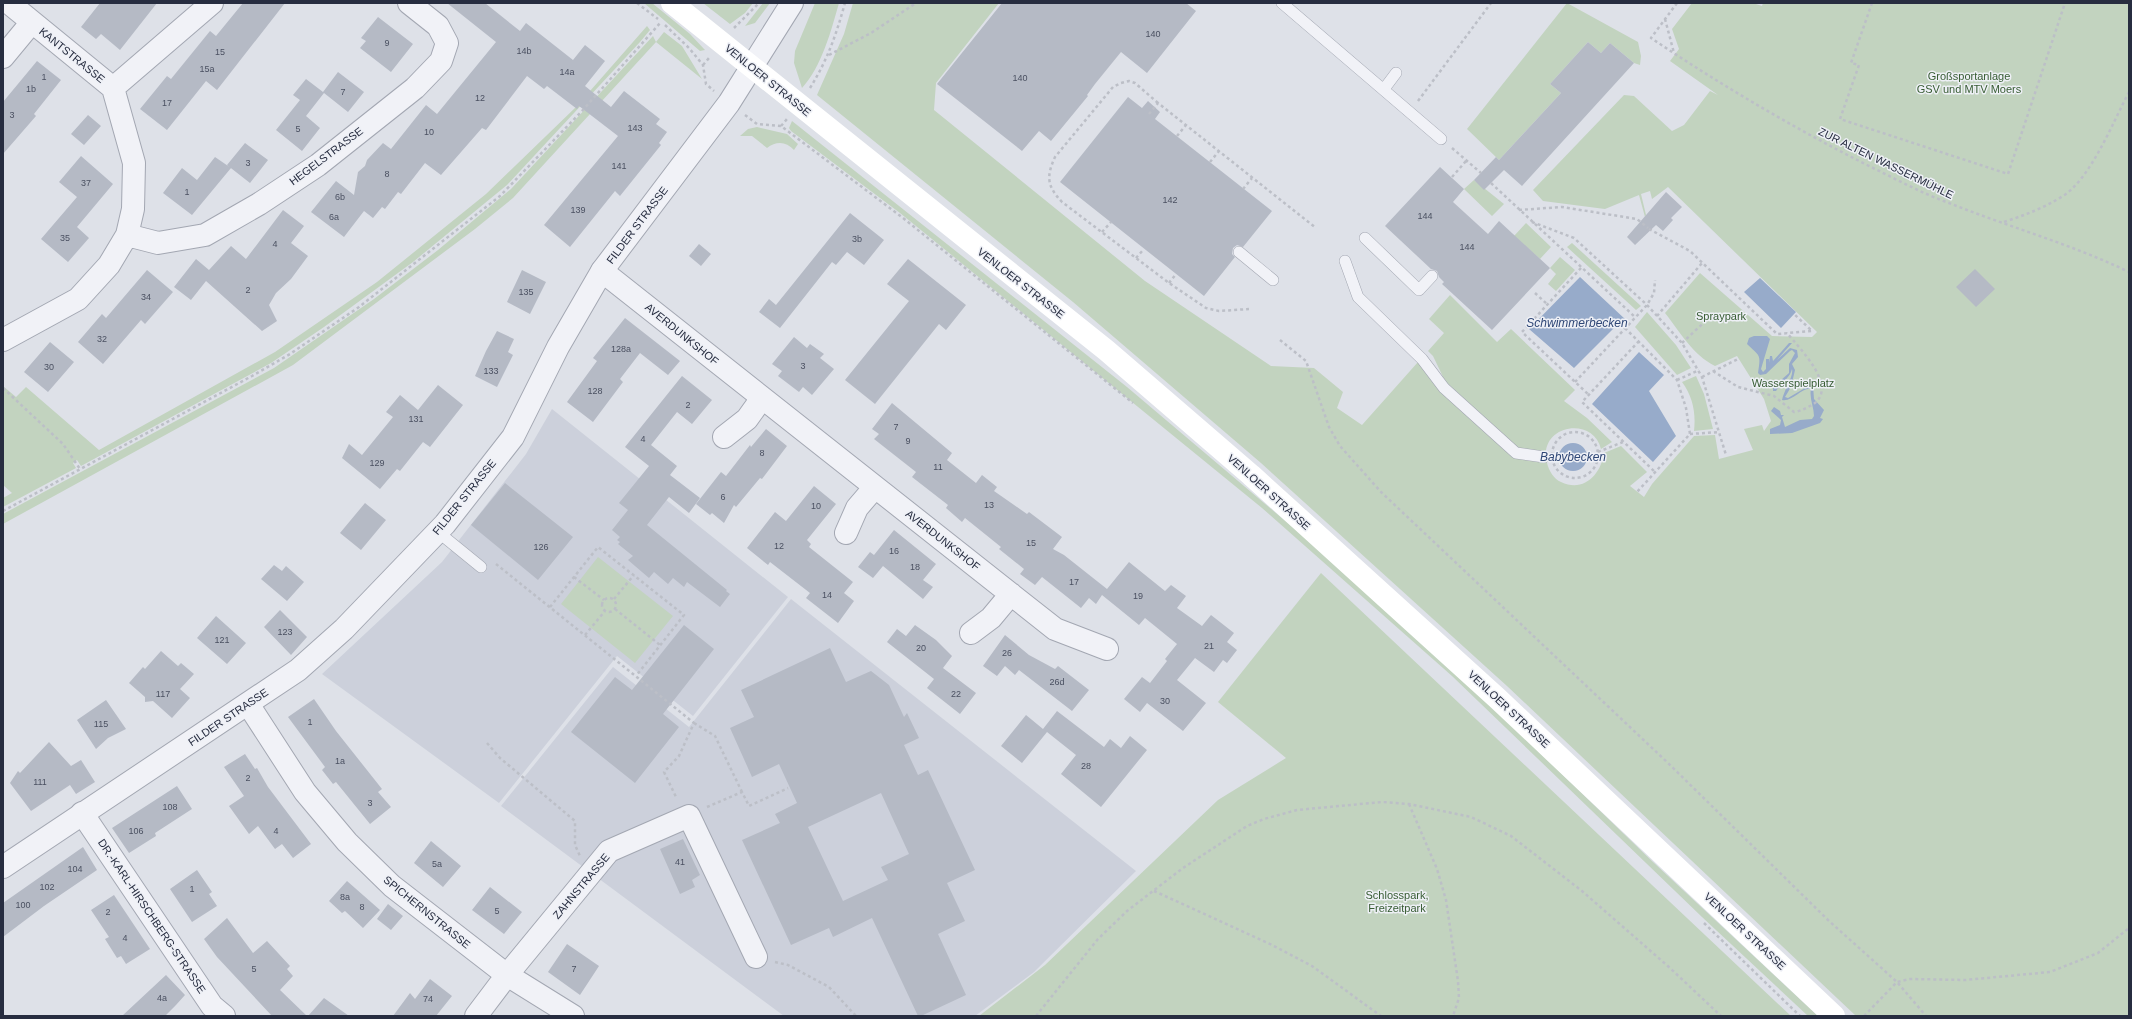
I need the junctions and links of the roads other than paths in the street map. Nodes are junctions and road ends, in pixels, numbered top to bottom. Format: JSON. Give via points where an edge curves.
{"nodes":[{"id":1,"x":9,"y":3,"type":"edge"},
{"id":2,"x":212,"y":3,"type":"edge"},
{"id":3,"x":409,"y":3,"type":"edge"},
{"id":4,"x":672,"y":3,"type":"edge"},
{"id":5,"x":792,"y":3,"type":"edge"},
{"id":6,"x":1282,"y":3,"type":"edge"},
{"id":7,"x":32,"y":22,"type":"junction"},
{"id":8,"x":3,"y":57,"type":"edge"},
{"id":9,"x":752,"y":69,"type":"junction"},
{"id":10,"x":1396,"y":73,"type":"dead end"},
{"id":11,"x":113,"y":88,"type":"junction"},
{"id":12,"x":1384,"y":89,"type":"junction"},
{"id":13,"x":1441,"y":139,"type":"road end"},
{"id":14,"x":128,"y":235,"type":"junction"},
{"id":15,"x":1365,"y":238,"type":"dead end"},
{"id":16,"x":1239,"y":252,"type":"dead end"},
{"id":17,"x":1345,"y":261,"type":"dead end"},
{"id":18,"x":602,"y":271,"type":"junction"},
{"id":19,"x":1432,"y":276,"type":"dead end"},
{"id":20,"x":1273,"y":280,"type":"dead end"},
{"id":21,"x":3,"y":340,"type":"edge"},
{"id":22,"x":762,"y":398,"type":"junction"},
{"id":23,"x":724,"y":437,"type":"dead end"},
{"id":24,"x":1544,"y":457,"type":"dead end"},
{"id":25,"x":875,"y":487,"type":"junction"},
{"id":26,"x":438,"y":532,"type":"junction"},
{"id":27,"x":846,"y":533,"type":"dead end"},
{"id":28,"x":481,"y":566,"type":"dead end"},
{"id":29,"x":1011,"y":594,"type":"junction"},
{"id":30,"x":971,"y":633,"type":"dead end"},
{"id":31,"x":1107,"y":649,"type":"dead end"},
{"id":32,"x":248,"y":704,"type":"junction"},
{"id":33,"x":82,"y":813,"type":"junction"},
{"id":34,"x":3,"y":867,"type":"edge"},
{"id":35,"x":756,"y":957,"type":"road end"},
{"id":36,"x":507,"y":975,"type":"junction"},
{"id":37,"x":213,"y":1013,"type":"edge"},
{"id":38,"x":476,"y":1016,"type":"edge"},
{"id":39,"x":573,"y":1016,"type":"edge"},
{"id":40,"x":1834,"y":1016,"type":"edge"}],
"edges":[{"from":1,"to":7,"type":"street","name":"KANTSTRASSE"},
{"from":2,"to":11,"type":"street"},
{"from":3,"to":14,"type":"street","name":"HEGELSTRASSE","via":[[438,26],[447,43],[441,61],[415,88],[318,165],[259,204],[204,235],[158,243]]},
{"from":4,"to":9,"type":"main road","name":"VENLOER STRASSE"},
{"from":5,"to":9,"type":"street","name":"FILDER STRASSE"},
{"from":6,"to":12,"type":"lane"},
{"from":7,"to":8,"type":"street"},
{"from":7,"to":11,"type":"street","name":"KANTSTRASSE"},
{"from":9,"to":18,"type":"street","name":"FILDER STRASSE","via":[[730,103]]},
{"from":9,"to":40,"type":"main road","name":"VENLOER STRASSE","via":[[1106,350],[1251,475],[1497,698]]},
{"from":10,"to":12,"type":"lane"},
{"from":11,"to":14,"type":"street","name":"KANTSTRASSE","via":[[134,163],[133,209]]},
{"from":12,"to":13,"type":"lane"},
{"from":14,"to":21,"type":"street","name":"KANTSTRASSE","via":[[109,265],[78,299]]},
{"from":15,"to":19,"type":"lane","via":[[1419,290]]},
{"from":16,"to":20,"type":"lane"},
{"from":17,"to":24,"type":"lane","via":[[1358,297],[1412,349],[1444,388],[1516,453]]},
{"from":18,"to":22,"type":"street","name":"AVERDUNKSHOF"},
{"from":18,"to":26,"type":"street","name":"FILDER STRASSE","via":[[558,347],[513,437]]},
{"from":22,"to":23,"type":"street","via":[[747,419]]},
{"from":22,"to":25,"type":"street","name":"AVERDUNKSHOF"},
{"from":25,"to":27,"type":"street","via":[[857,508]]},
{"from":25,"to":29,"type":"street","name":"AVERDUNKSHOF"},
{"from":26,"to":28,"type":"lane"},
{"from":26,"to":32,"type":"street","name":"FILDER STRASSE","via":[[338,634],[298,670]]},
{"from":29,"to":30,"type":"street","via":[[991,618]]},
{"from":29,"to":31,"type":"street","name":"AVERDUNKSHOF","via":[[1055,629]]},
{"from":32,"to":33,"type":"street","name":"FILDER STRASSE"},
{"from":32,"to":36,"type":"street","name":"SPICHERNSTRASSE","via":[[305,792],[348,842],[392,886]]},
{"from":33,"to":34,"type":"street","name":"FILDER STRASSE"},
{"from":33,"to":37,"type":"street","name":"DR.-KARL-HIRSCHBERG-STRASSE"},
{"from":35,"to":36,"type":"street","name":"ZAHNSTRASSE","via":[[688,816],[610,851]]},
{"from":36,"to":38,"type":"street","name":"ZAHNSTRASSE"},
{"from":36,"to":39,"type":"street","name":"SPICHERNSTRASSE"}]}
